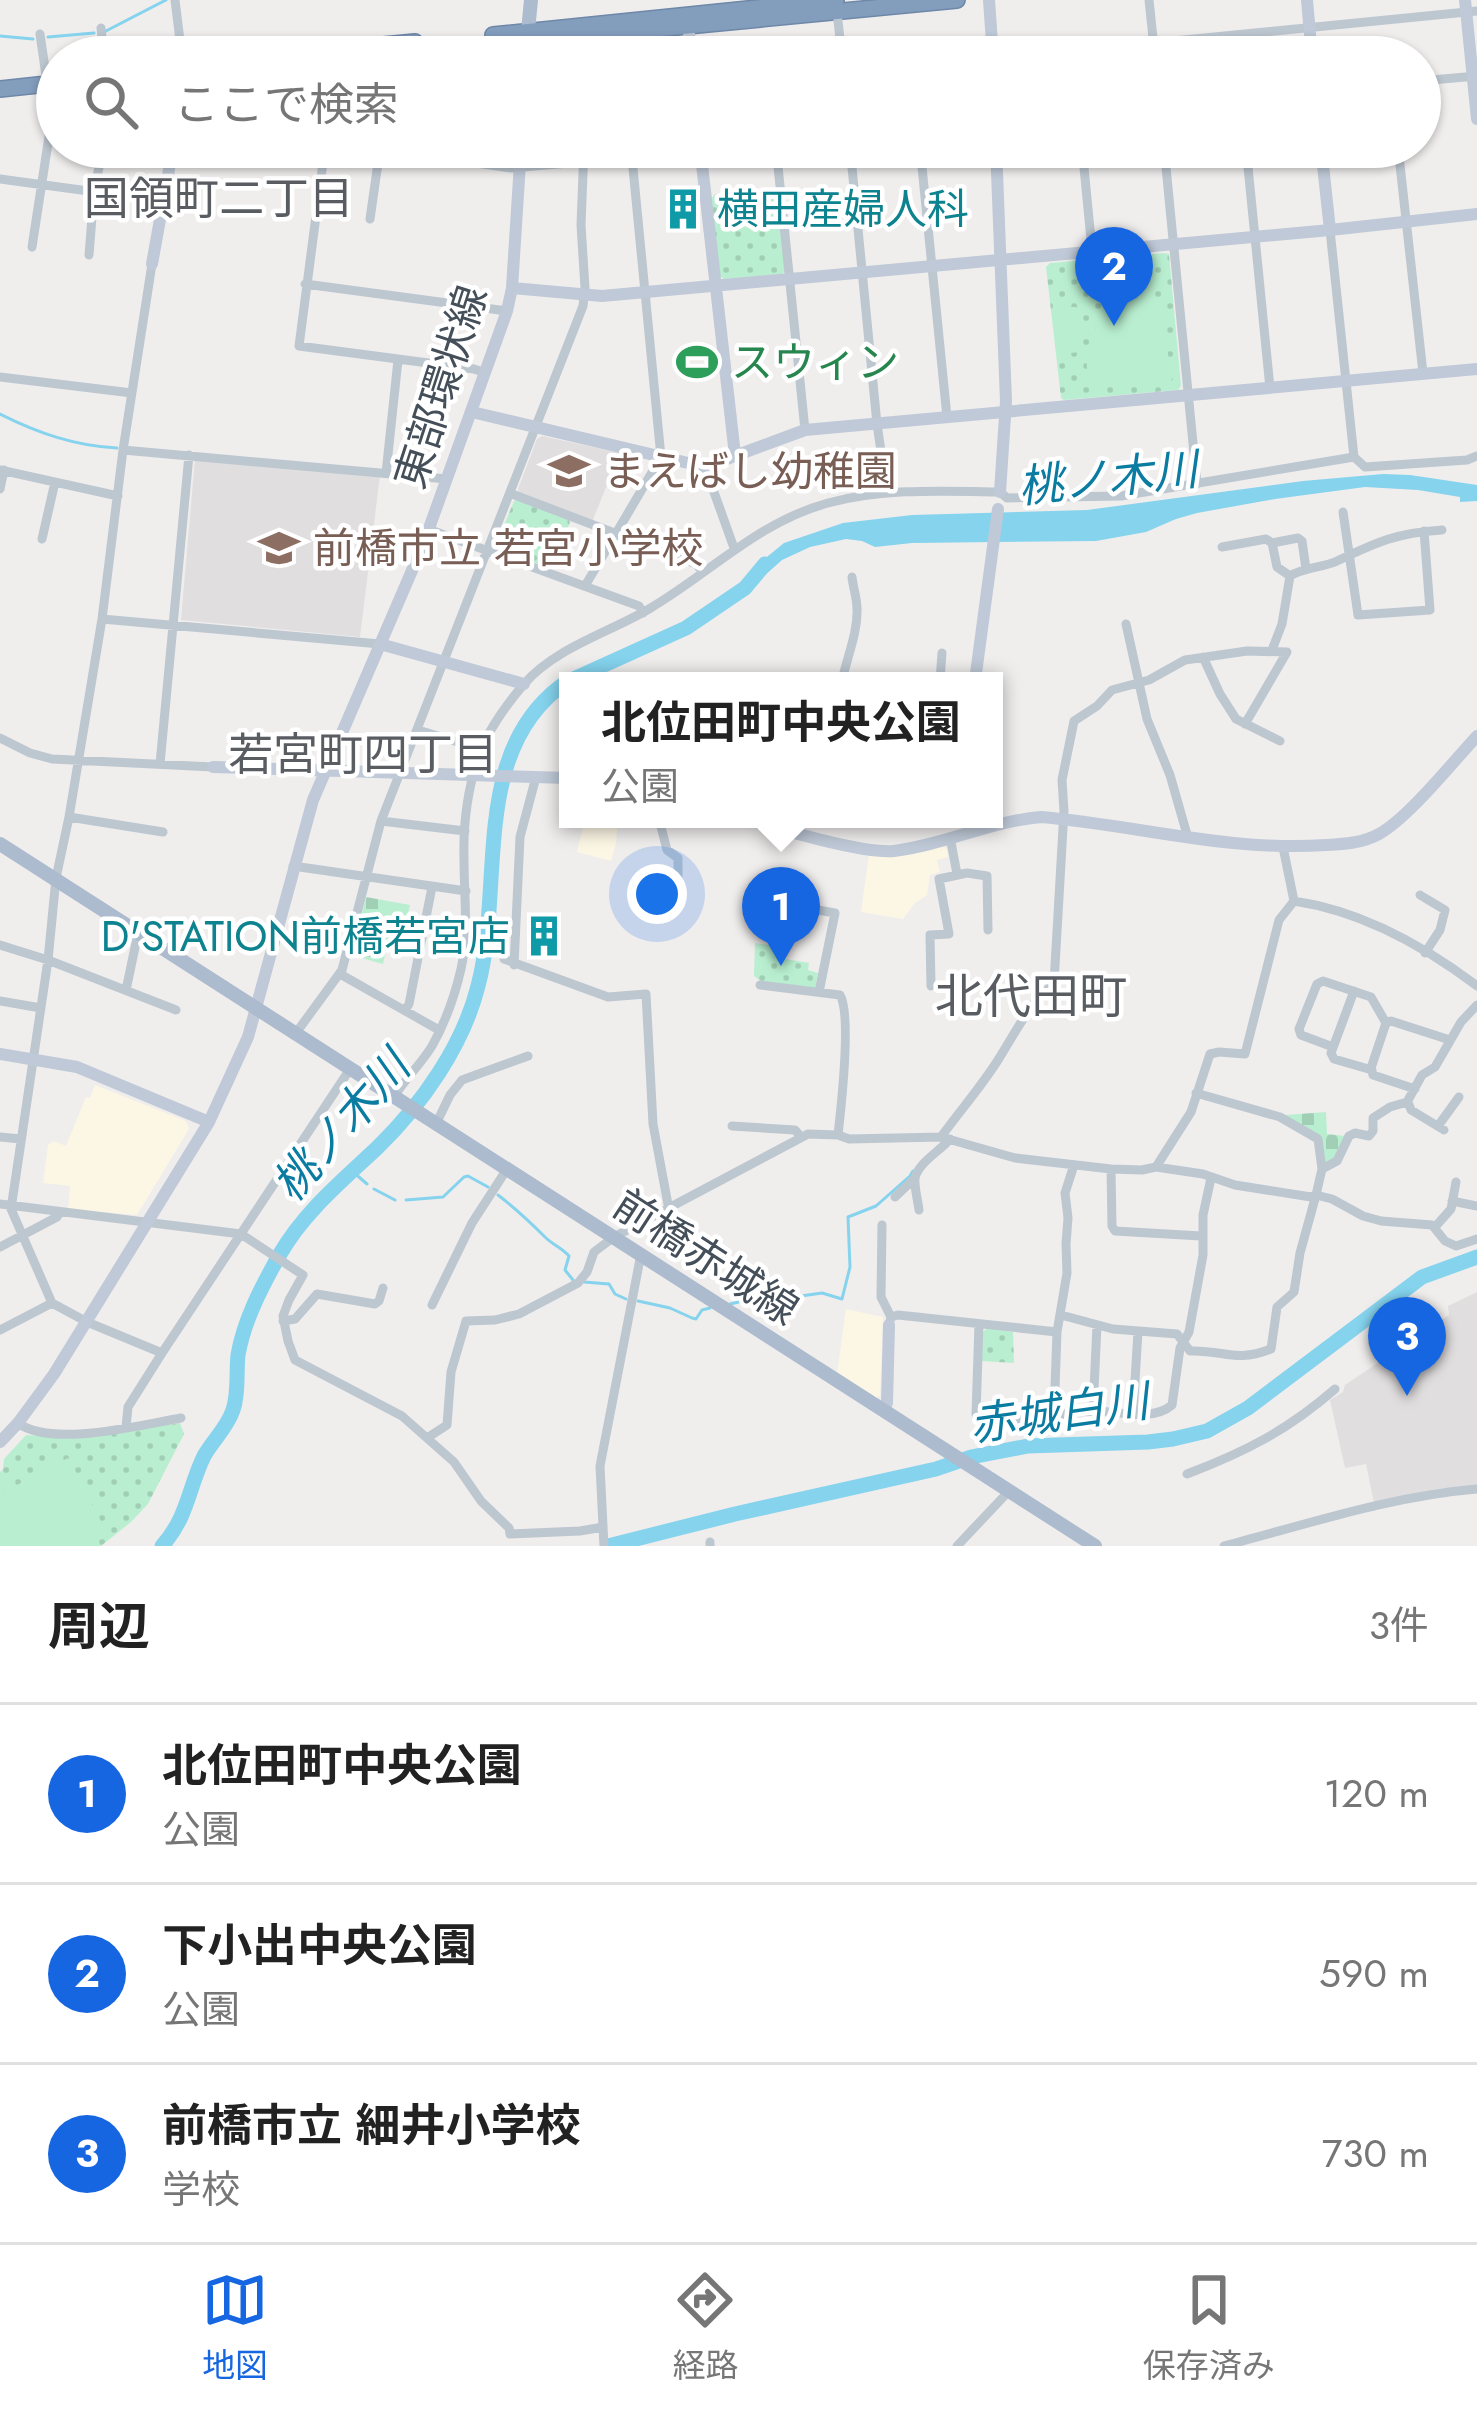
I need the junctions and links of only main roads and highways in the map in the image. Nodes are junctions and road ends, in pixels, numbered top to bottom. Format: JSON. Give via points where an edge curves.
{"nodes":[{"id":1,"x":531,"y":0,"type":"edge"},
{"id":2,"x":957,"y":0,"type":"edge"},
{"id":3,"x":837,"y":6,"type":"edge"},
{"id":4,"x":688,"y":14,"type":"edge"},
{"id":5,"x":528,"y":36,"type":"edge"},
{"id":6,"x":566,"y":36,"type":"edge"},
{"id":7,"x":36,"y":86,"type":"edge"},
{"id":8,"x":0,"y":89,"type":"edge"},
{"id":9,"x":0,"y":844,"type":"edge"},
{"id":10,"x":1095,"y":1546,"type":"edge"}],
"edges":[{"from":1,"to":5,"type":"main road"},
{"from":2,"to":3,"type":"highway"},
{"from":3,"to":4,"type":"highway"},
{"from":4,"to":6,"type":"highway"},
{"from":7,"to":8,"type":"highway"},
{"from":9,"to":10,"type":"main road","name":"前橋赤城線"}]}
